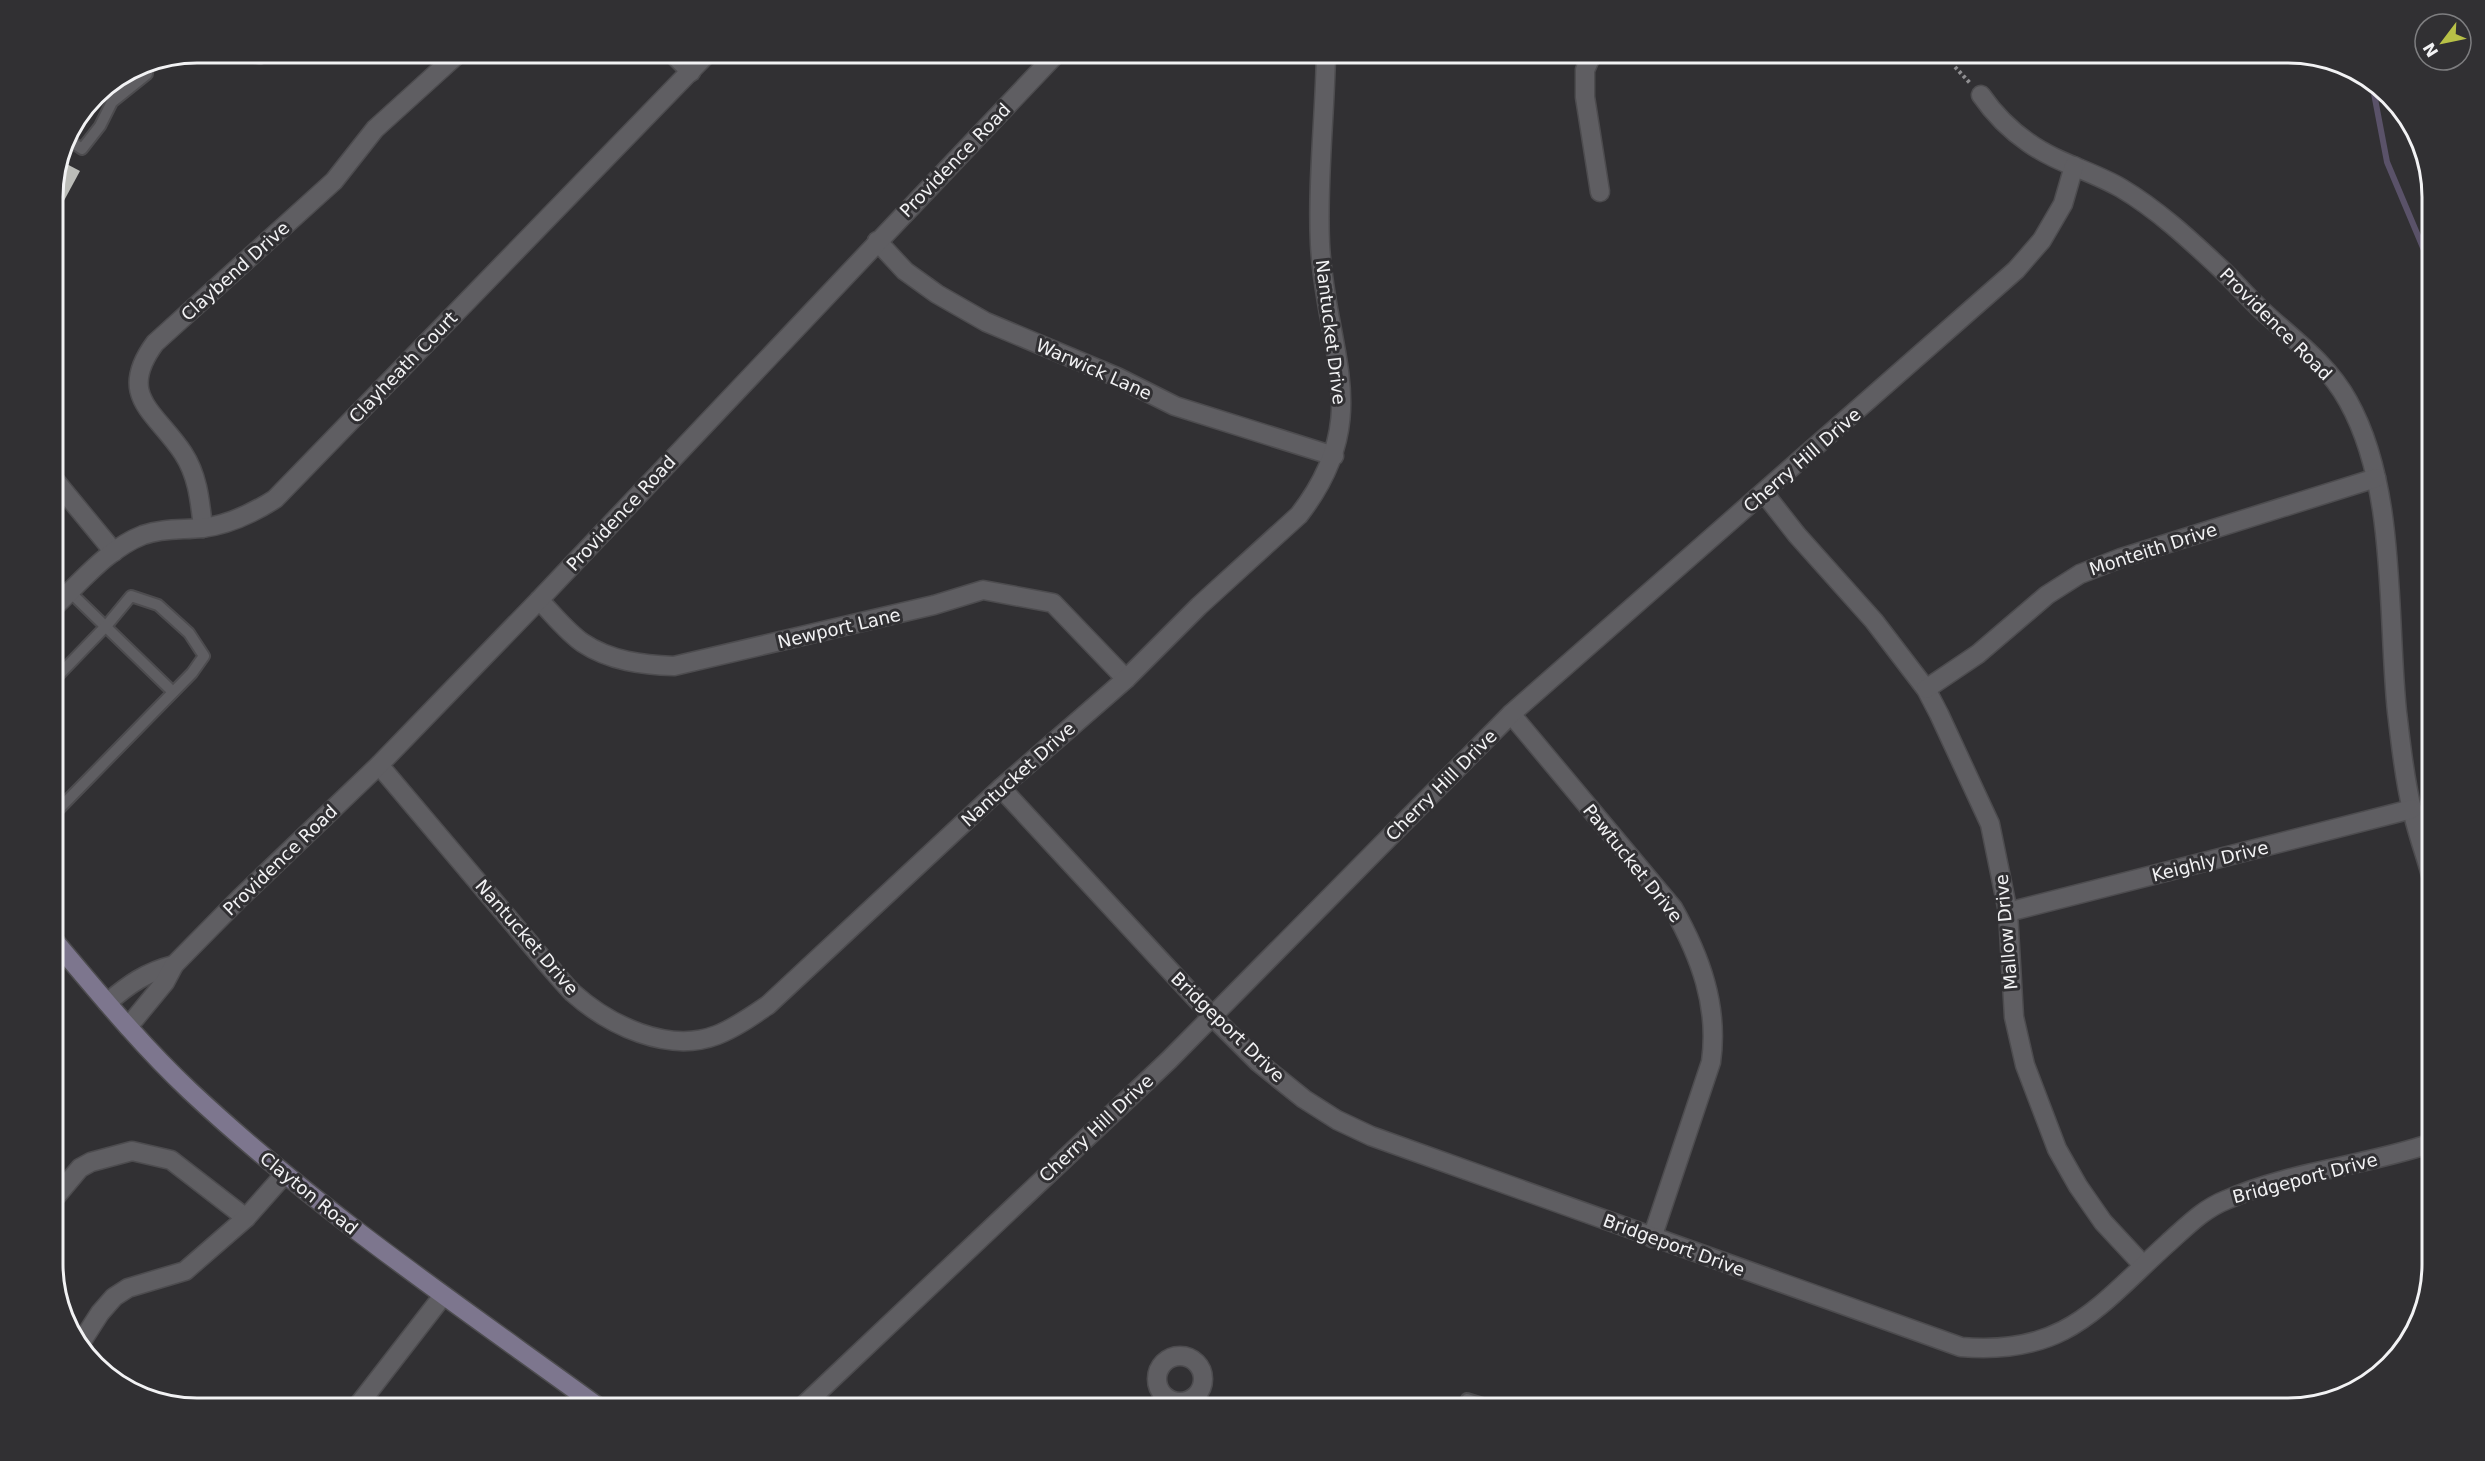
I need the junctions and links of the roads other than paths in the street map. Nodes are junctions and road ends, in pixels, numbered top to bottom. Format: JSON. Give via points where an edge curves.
{"nodes":[{"id":1,"x":448,"y":63,"type":"edge"},
{"id":2,"x":682,"y":63,"type":"edge"},
{"id":3,"x":699,"y":63,"type":"edge"},
{"id":4,"x":1047,"y":63,"type":"edge"},
{"id":5,"x":1325,"y":63,"type":"edge"},
{"id":6,"x":1588,"y":63,"type":"edge"},
{"id":7,"x":147,"y":72,"type":"edge"},
{"id":8,"x":691,"y":72,"type":"junction"},
{"id":9,"x":1981,"y":95,"type":"dead end"},
{"id":10,"x":74,"y":143,"type":"edge"},
{"id":11,"x":2074,"y":166,"type":"junction"},
{"id":12,"x":1600,"y":192,"type":"dead end"},
{"id":13,"x":877,"y":241,"type":"junction"},
{"id":14,"x":1334,"y":456,"type":"junction"},
{"id":15,"x":2376,"y":478,"type":"junction"},
{"id":16,"x":63,"y":490,"type":"edge"},
{"id":17,"x":1764,"y":493,"type":"junction"},
{"id":18,"x":203,"y":528,"type":"junction"},
{"id":19,"x":114,"y":552,"type":"junction"},
{"id":20,"x":63,"y":589,"type":"edge"},
{"id":21,"x":70,"y":592,"type":"junction"},
{"id":22,"x":63,"y":599,"type":"edge"},
{"id":23,"x":539,"y":600,"type":"junction"},
{"id":24,"x":107,"y":625,"type":"junction"},
{"id":25,"x":63,"y":671,"type":"edge"},
{"id":26,"x":1126,"y":679,"type":"junction"},
{"id":27,"x":1926,"y":689,"type":"junction"},
{"id":28,"x":173,"y":692,"type":"junction"},
{"id":29,"x":1511,"y":714,"type":"junction"},
{"id":30,"x":379,"y":765,"type":"junction"},
{"id":31,"x":1001,"y":788,"type":"junction"},
{"id":32,"x":63,"y":805,"type":"edge"},
{"id":33,"x":2412,"y":809,"type":"junction"},
{"id":34,"x":2422,"y":844,"type":"edge"},
{"id":35,"x":2008,"y":912,"type":"junction"},
{"id":36,"x":63,"y":951,"type":"edge"},
{"id":37,"x":174,"y":965,"type":"junction"},
{"id":38,"x":107,"y":1003,"type":"junction"},
{"id":39,"x":1212,"y":1016,"type":"junction"},
{"id":40,"x":128,"y":1027,"type":"junction"},
{"id":41,"x":2422,"y":1147,"type":"edge"},
{"id":42,"x":284,"y":1175,"type":"junction"},
{"id":43,"x":63,"y":1188,"type":"edge"},
{"id":44,"x":246,"y":1218,"type":"junction"},
{"id":45,"x":1652,"y":1238,"type":"junction"},
{"id":46,"x":2143,"y":1265,"type":"junction"},
{"id":47,"x":442,"y":1297,"type":"junction"},
{"id":48,"x":85,"y":1337,"type":"edge"},
{"id":49,"x":364,"y":1398,"type":"edge"},
{"id":50,"x":586,"y":1398,"type":"edge"},
{"id":51,"x":812,"y":1398,"type":"edge"}],
"edges":[{"from":1,"to":18,"type":"street","name":"Claybend Drive","via":[[375,129],[334,181],[144,358],[139,379],[141,398],[193,472],[200,493]]},
{"from":2,"to":8,"type":"street"},
{"from":3,"to":8,"type":"street","name":"Clayheath Court"},
{"from":4,"to":13,"type":"street","name":"Providence Road"},
{"from":5,"to":14,"type":"street","name":"Nantucket Drive","via":[[1319,218],[1342,399]]},
{"from":6,"to":12,"type":"street","via":[[1585,98]]},
{"from":7,"to":10,"type":"lane","via":[[112,102],[82,149]]},
{"from":8,"to":18,"type":"street","name":"Clayheath Court","via":[[275,499],[256,511]]},
{"from":9,"to":11,"type":"street","name":"Providence Road","via":[[2005,125],[2030,145]]},
{"from":11,"to":15,"type":"street","name":"Providence Road","via":[[2120,187],[2159,213],[2300,343],[2348,400]]},
{"from":11,"to":17,"type":"street","name":"Cherry Hill Drive","via":[[2063,204],[2042,240],[2016,270]]},
{"from":13,"to":14,"type":"street","name":"Warwick Lane","via":[[905,271],[986,322],[1117,377],[1174,406]]},
{"from":13,"to":23,"type":"street","name":"Providence Road"},
{"from":14,"to":26,"type":"street","name":"Nantucket Drive","via":[[1299,515],[1198,606]]},
{"from":15,"to":27,"type":"street","name":"Monteith Drive","via":[[2080,574],[2047,595],[1978,654]]},
{"from":15,"to":33,"type":"street","name":"Providence Road","via":[[2387,558],[2397,711]]},
{"from":16,"to":19,"type":"street"},
{"from":17,"to":27,"type":"street","name":"Mallow Drive","via":[[1874,621]]},
{"from":17,"to":29,"type":"street","name":"Cherry Hill Drive"},
{"from":18,"to":19,"type":"street","name":"Clayheath Court","via":[[164,529],[141,536]]},
{"from":19,"to":21,"type":"street","name":"Clayheath Court"},
{"from":20,"to":21,"type":"lane"},
{"from":21,"to":22,"type":"street","name":"Clayheath Court"},
{"from":21,"to":24,"type":"lane"},
{"from":23,"to":26,"type":"street","name":"Newport Lane","via":[[582,643],[608,656],[674,666],[983,590],[1053,603]]},
{"from":23,"to":30,"type":"street","name":"Providence Road"},
{"from":24,"to":25,"type":"lane"},
{"from":24,"to":28,"type":"lane"},
{"from":24,"to":28,"type":"lane","via":[[131,596],[158,605],[189,633],[204,656]]},
{"from":26,"to":31,"type":"street","name":"Nantucket Drive"},
{"from":27,"to":35,"type":"street","name":"Mallow Drive","via":[[1990,824]]},
{"from":28,"to":32,"type":"lane"},
{"from":29,"to":39,"type":"street","name":"Cherry Hill Drive"},
{"from":29,"to":45,"type":"street","name":"Pawtucket Drive","via":[[1673,908],[1688,935],[1707,987],[1714,1031],[1711,1062]]},
{"from":30,"to":31,"type":"street","name":"Nantucket Drive","via":[[574,993],[633,1032],[661,1041],[715,1036],[768,1005]]},
{"from":30,"to":37,"type":"street","name":"Providence Road"},
{"from":31,"to":39,"type":"street","name":"Bridgeport Drive"},
{"from":33,"to":34,"type":"street","name":"Providence Road"},
{"from":33,"to":35,"type":"street","name":"Keighly Drive"},
{"from":35,"to":46,"type":"street","name":"Mallow Drive","via":[[2014,1017],[2025,1065],[2042,1110],[2078,1186],[2103,1222]]},
{"from":36,"to":38,"type":"main road","name":"Clayton Road"},
{"from":37,"to":38,"type":"street","name":"Providence Road","via":[[153,970]]},
{"from":37,"to":40,"type":"street","name":"Providence Road"},
{"from":38,"to":40,"type":"main road","name":"Clayton Road"},
{"from":39,"to":45,"type":"street","name":"Bridgeport Drive","via":[[1258,1062],[1337,1120],[1371,1136]]},
{"from":39,"to":51,"type":"street","name":"Cherry Hill Drive"},
{"from":40,"to":42,"type":"main road","name":"Clayton Road","via":[[188,1089]]},
{"from":41,"to":46,"type":"street","name":"Bridgeport Drive","via":[[2283,1181],[2225,1200],[2195,1219]]},
{"from":42,"to":44,"type":"street"},
{"from":42,"to":47,"type":"main road","name":"Clayton Road"},
{"from":43,"to":44,"type":"street","via":[[80,1168],[91,1162],[132,1151],[171,1160]]},
{"from":44,"to":48,"type":"street","via":[[185,1270],[128,1288],[114,1297]]},
{"from":45,"to":46,"type":"street","name":"Bridgeport Drive","via":[[1955,1345],[1977,1348],[2009,1348],[2061,1333],[2088,1317]]},
{"from":47,"to":49,"type":"street"},
{"from":47,"to":50,"type":"main road","name":"Clayton Road"}]}
